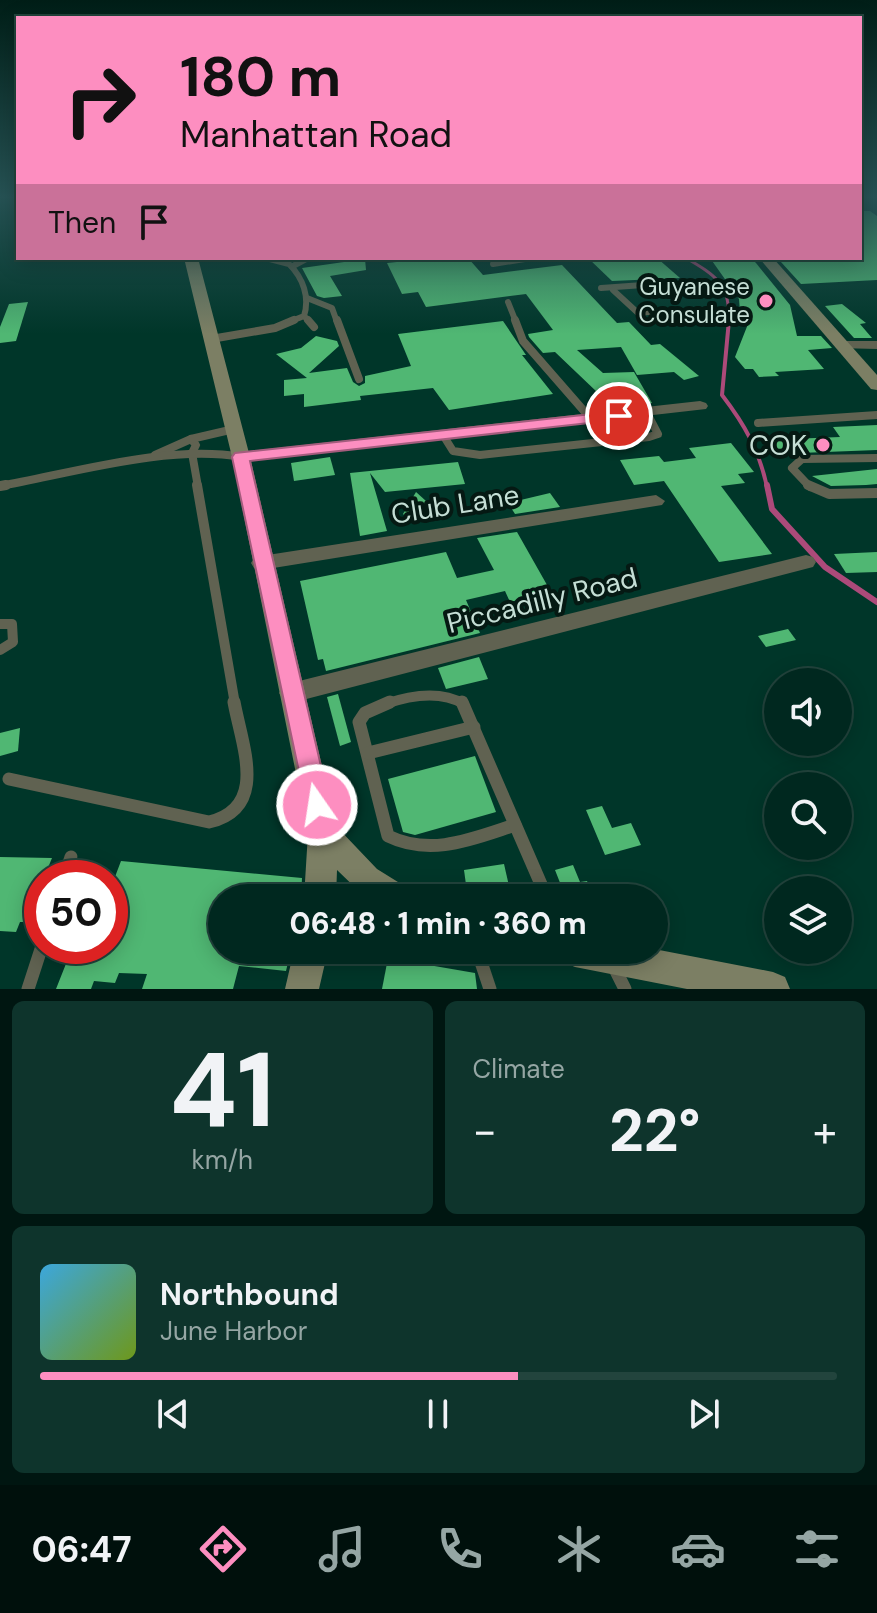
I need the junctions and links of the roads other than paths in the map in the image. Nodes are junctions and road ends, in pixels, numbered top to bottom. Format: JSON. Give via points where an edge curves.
{"nodes":[{"id":1,"x":191,"y":260,"type":"edge"},
{"id":2,"x":273,"y":260,"type":"edge"},
{"id":3,"x":304,"y":260,"type":"edge"},
{"id":4,"x":518,"y":260,"type":"edge"},
{"id":5,"x":768,"y":260,"type":"edge"},
{"id":6,"x":493,"y":264,"type":"dead end"},
{"id":7,"x":293,"y":266,"type":"junction"},
{"id":8,"x":657,"y":284,"type":"dead end"},
{"id":9,"x":601,"y":288,"type":"dead end"},
{"id":10,"x":613,"y":290,"type":"junction"},
{"id":11,"x":307,"y":298,"type":"junction"},
{"id":12,"x":508,"y":302,"type":"dead end"},
{"id":13,"x":660,"y":311,"type":"dead end"},
{"id":14,"x":304,"y":316,"type":"junction"},
{"id":15,"x":314,"y":327,"type":"dead end"},
{"id":16,"x":211,"y":339,"type":"junction"},
{"id":17,"x":842,"y":345,"type":"junction"},
{"id":18,"x":877,"y":345,"type":"edge"},
{"id":19,"x":359,"y":379,"type":"dead end"},
{"id":20,"x":877,"y":385,"type":"edge"},
{"id":21,"x":700,"y":406,"type":"dead end"},
{"id":22,"x":647,"y":413,"type":"junction"},
{"id":23,"x":877,"y":415,"type":"edge"},
{"id":24,"x":591,"y":419,"type":"junction"},
{"id":25,"x":758,"y":423,"type":"dead end"},
{"id":26,"x":234,"y":429,"type":"junction"},
{"id":27,"x":443,"y":435,"type":"junction"},
{"id":28,"x":191,"y":439,"type":"junction"},
{"id":29,"x":192,"y":453,"type":"junction"},
{"id":30,"x":241,"y":457,"type":"junction"},
{"id":31,"x":148,"y":458,"type":"junction"},
{"id":32,"x":877,"y":458,"type":"edge"},
{"id":33,"x":0,"y":486,"type":"edge"},
{"id":34,"x":877,"y":493,"type":"edge"},
{"id":35,"x":656,"y":501,"type":"dead end"},
{"id":36,"x":806,"y":562,"type":"dead end"},
{"id":37,"x":261,"y":563,"type":"junction"},
{"id":38,"x":0,"y":624,"type":"edge"},
{"id":39,"x":0,"y":650,"type":"edge"},
{"id":40,"x":291,"y":693,"type":"junction"},
{"id":41,"x":474,"y":727,"type":"junction"},
{"id":42,"x":368,"y":753,"type":"junction"},
{"id":43,"x":9,"y":779,"type":"dead end"},
{"id":44,"x":515,"y":825,"type":"junction"},
{"id":45,"x":323,"y":833,"type":"junction"},
{"id":46,"x":71,"y":857,"type":"dead end"},
{"id":47,"x":70,"y":860,"type":"edge"},
{"id":48,"x":321,"y":884,"type":"edge"},
{"id":49,"x":372,"y":884,"type":"edge"},
{"id":50,"x":541,"y":884,"type":"edge"},
{"id":51,"x":36,"y":964,"type":"edge"},
{"id":52,"x":482,"y":964,"type":"edge"},
{"id":53,"x":612,"y":964,"type":"edge"},
{"id":54,"x":645,"y":964,"type":"edge"},
{"id":55,"x":28,"y":989,"type":"edge"},
{"id":56,"x":490,"y":989,"type":"edge"},
{"id":57,"x":625,"y":989,"type":"edge"},
{"id":58,"x":773,"y":989,"type":"edge"}],
"edges":[{"from":1,"to":16,"type":"main road"},
{"from":2,"to":7,"type":"lane"},
{"from":3,"to":7,"type":"lane"},
{"from":4,"to":6,"type":"lane"},
{"from":5,"to":17,"type":"main road"},
{"from":7,"to":11,"type":"lane"},
{"from":8,"to":10,"type":"lane"},
{"from":9,"to":10,"type":"lane"},
{"from":10,"to":13,"type":"lane","via":[[633,311]]},
{"from":11,"to":14,"type":"lane"},
{"from":11,"to":19,"type":"lane","via":[[332,308]]},
{"from":12,"to":24,"type":"lane","via":[[523,341]]},
{"from":14,"to":15,"type":"lane"},
{"from":14,"to":16,"type":"lane","via":[[275,328]]},
{"from":16,"to":26,"type":"main road"},
{"from":17,"to":18,"type":"street"},
{"from":17,"to":20,"type":"main road"},
{"from":21,"to":22,"type":"street"},
{"from":22,"to":24,"type":"street"},
{"from":22,"to":27,"type":"lane","via":[[658,434],[495,454],[460,454],[448,447]]},
{"from":23,"to":25,"type":"lane"},
{"from":24,"to":27,"type":"street"},
{"from":26,"to":28,"type":"lane"},
{"from":26,"to":30,"type":"main road"},
{"from":27,"to":30,"type":"street"},
{"from":28,"to":29,"type":"lane","via":[[196,445]]},
{"from":28,"to":31,"type":"lane"},
{"from":29,"to":30,"type":"lane"},
{"from":29,"to":31,"type":"lane"},
{"from":29,"to":43,"type":"lane","via":[[248,783],[246,803],[231,818],[209,822]]},
{"from":30,"to":37,"type":"main road"},
{"from":31,"to":33,"type":"lane"},
{"from":32,"to":34,"type":"lane","via":[[802,459],[792,468],[812,492]]},
{"from":35,"to":37,"type":"street","name":"Club Lane"},
{"from":36,"to":40,"type":"street","name":"Piccadilly Road"},
{"from":37,"to":40,"type":"main road"},
{"from":38,"to":39,"type":"lane","via":[[12,624],[15,631],[13,642]]},
{"from":40,"to":45,"type":"main road"},
{"from":41,"to":42,"type":"lane"},
{"from":41,"to":42,"type":"lane","via":[[464,703],[426,693],[365,713],[359,722]]},
{"from":41,"to":44,"type":"lane"},
{"from":42,"to":44,"type":"lane","via":[[388,836],[406,848],[436,848]]},
{"from":44,"to":50,"type":"lane"},
{"from":45,"to":48,"type":"main road"},
{"from":45,"to":49,"type":"main road"},
{"from":46,"to":47,"type":"lane"},
{"from":51,"to":55,"type":"lane"},
{"from":52,"to":56,"type":"lane"},
{"from":53,"to":57,"type":"lane"},
{"from":54,"to":58,"type":"main road"}]}
